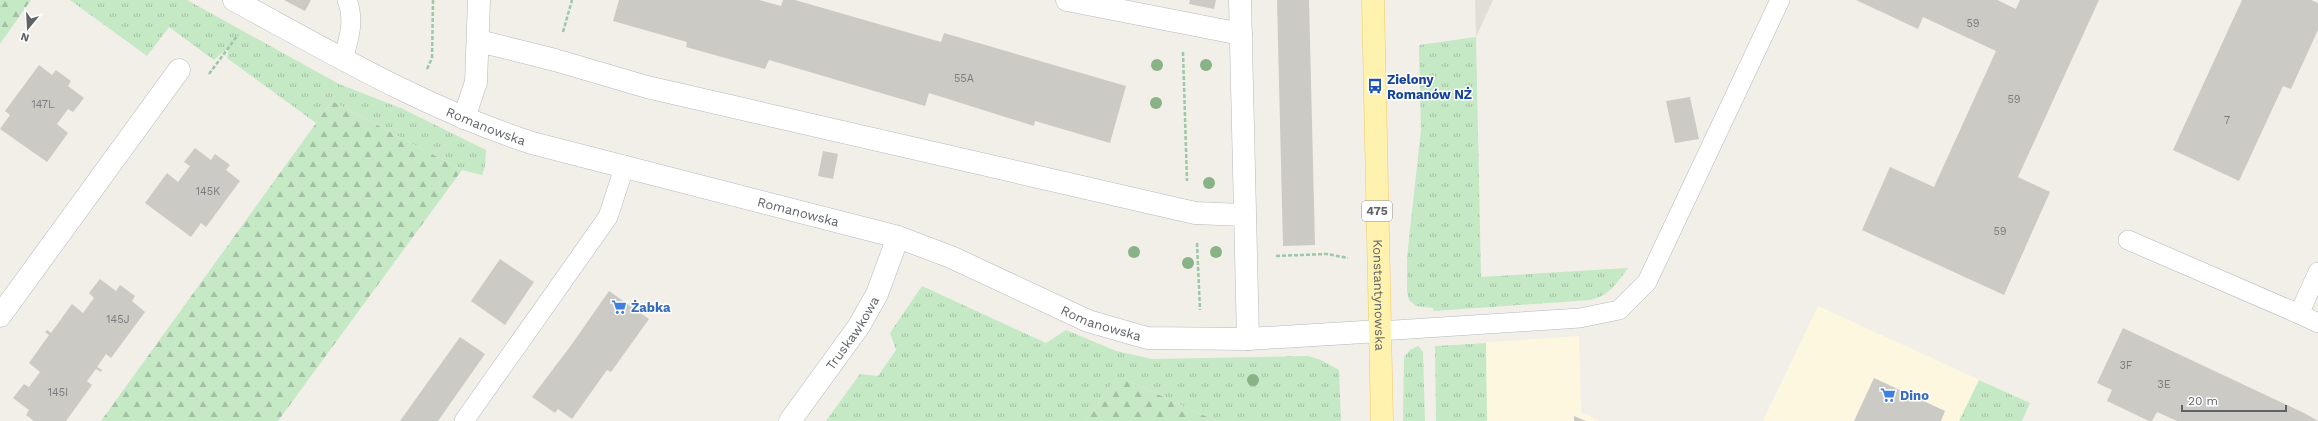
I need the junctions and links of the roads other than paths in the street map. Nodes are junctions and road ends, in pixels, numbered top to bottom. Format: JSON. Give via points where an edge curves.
{"nodes":[{"id":1,"x":234,"y":0,"type":"edge"},
{"id":2,"x":347,"y":0,"type":"edge"},
{"id":3,"x":479,"y":0,"type":"edge"},
{"id":4,"x":1067,"y":0,"type":"edge"},
{"id":5,"x":1240,"y":0,"type":"edge"},
{"id":6,"x":1373,"y":0,"type":"edge"},
{"id":7,"x":1780,"y":0,"type":"edge"},
{"id":8,"x":1241,"y":34,"type":"junction"},
{"id":9,"x":478,"y":41,"type":"junction"},
{"id":10,"x":343,"y":59,"type":"junction"},
{"id":11,"x":179,"y":70,"type":"dead end"},
{"id":12,"x":464,"y":118,"type":"junction"},
{"id":13,"x":625,"y":165,"type":"junction"},
{"id":14,"x":1244,"y":215,"type":"junction"},
{"id":15,"x":898,"y":237,"type":"junction"},
{"id":16,"x":2128,"y":240,"type":"dead end"},
{"id":17,"x":2318,"y":272,"type":"edge"},
{"id":18,"x":2299,"y":314,"type":"junction"},
{"id":19,"x":0,"y":316,"type":"edge"},
{"id":20,"x":2318,"y":323,"type":"edge"},
{"id":21,"x":1380,"y":331,"type":"junction"},
{"id":22,"x":1248,"y":339,"type":"junction"},
{"id":23,"x":464,"y":421,"type":"edge"},
{"id":24,"x":790,"y":421,"type":"edge"},
{"id":25,"x":1382,"y":421,"type":"edge"}],
"edges":[{"from":1,"to":10,"type":"street","name":"Romanowska"},
{"from":2,"to":10,"type":"lane","via":[[351,12],[350,38]]},
{"from":3,"to":9,"type":"street"},
{"from":4,"to":8,"type":"street"},
{"from":5,"to":8,"type":"street"},
{"from":6,"to":21,"type":"main road","name":"Konstantynowska","number":"475"},
{"from":7,"to":21,"type":"lane","via":[[1648,282],[1619,310],[1580,318]]},
{"from":8,"to":14,"type":"street"},
{"from":9,"to":12,"type":"street","via":[[476,82]]},
{"from":9,"to":14,"type":"street","via":[[676,94],[1195,213]]},
{"from":10,"to":12,"type":"street","name":"Romanowska"},
{"from":11,"to":19,"type":"street"},
{"from":12,"to":13,"type":"street","name":"Romanowska","via":[[532,143]]},
{"from":13,"to":15,"type":"street","name":"Romanowska"},
{"from":13,"to":23,"type":"lane","via":[[608,217]]},
{"from":14,"to":22,"type":"street"},
{"from":15,"to":22,"type":"street","name":"Romanowska","via":[[951,257],[1088,321],[1119,332],[1147,338]]},
{"from":15,"to":24,"type":"street","name":"Truskawkowa","via":[[877,294]]},
{"from":16,"to":18,"type":"lane"},
{"from":17,"to":18,"type":"lane"},
{"from":18,"to":20,"type":"lane"},
{"from":21,"to":22,"type":"street","name":"Romanowska"},
{"from":21,"to":25,"type":"main road","name":"Konstantynowska","number":"475"}]}
